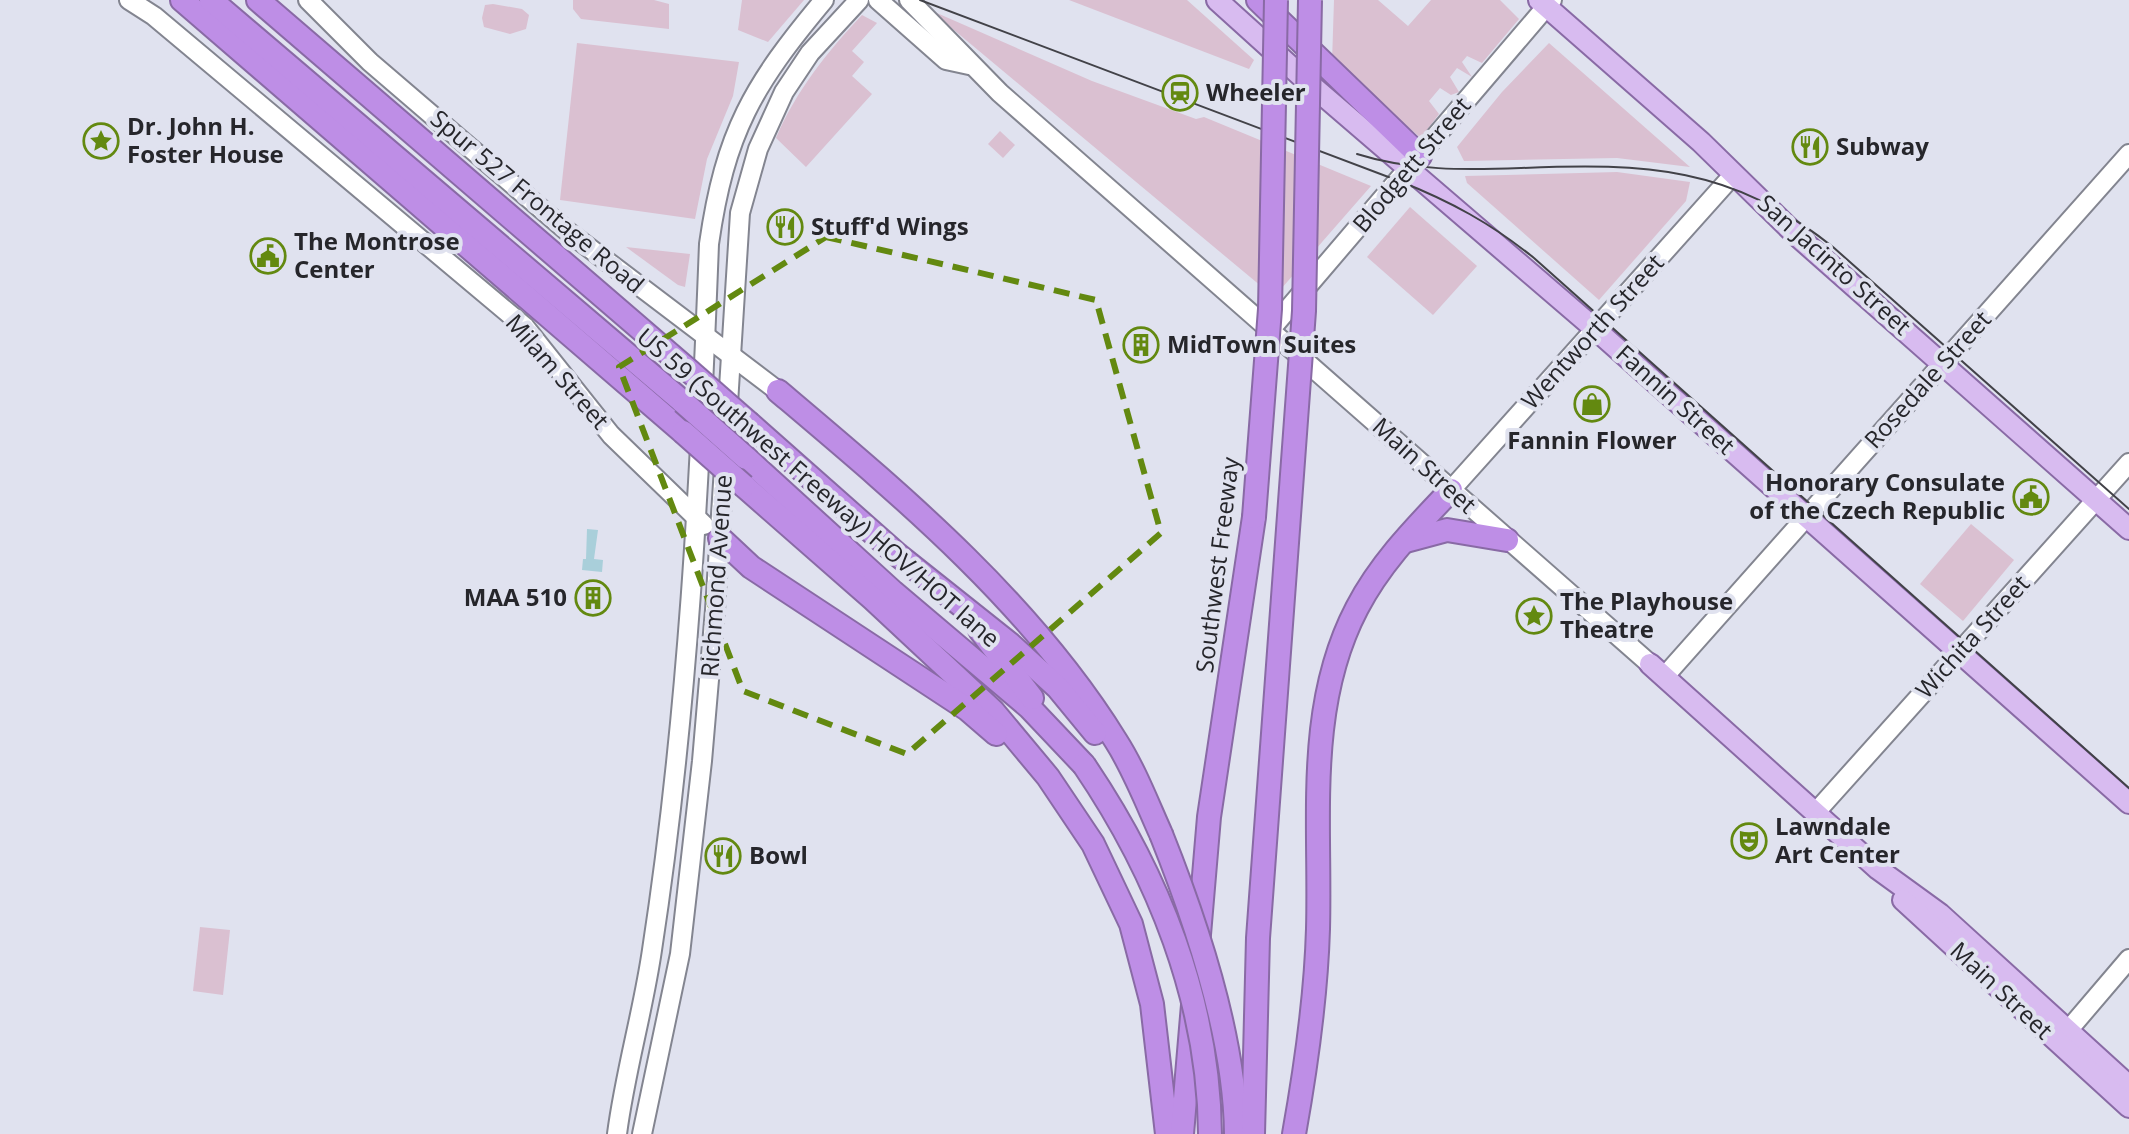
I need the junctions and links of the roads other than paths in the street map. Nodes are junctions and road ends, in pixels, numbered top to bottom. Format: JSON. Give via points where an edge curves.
{"nodes":[{"id":1,"x":129,"y":0,"type":"edge"},
{"id":2,"x":169,"y":0,"type":"edge"},
{"id":3,"x":228,"y":0,"type":"edge"},
{"id":4,"x":258,"y":0,"type":"edge"},
{"id":5,"x":277,"y":0,"type":"edge"},
{"id":6,"x":308,"y":0,"type":"edge"},
{"id":7,"x":824,"y":0,"type":"edge"},
{"id":8,"x":859,"y":0,"type":"edge"},
{"id":9,"x":878,"y":0,"type":"edge"},
{"id":10,"x":909,"y":0,"type":"edge"},
{"id":11,"x":1217,"y":0,"type":"edge"},
{"id":12,"x":1258,"y":0,"type":"edge"},
{"id":13,"x":1276,"y":0,"type":"edge"},
{"id":14,"x":1310,"y":0,"type":"edge"},
{"id":15,"x":1546,"y":2,"type":"edge"},
{"id":16,"x":197,"y":4,"type":"edge"},
{"id":17,"x":969,"y":65,"type":"junction"},
{"id":18,"x":334,"y":67,"type":"junction"},
{"id":19,"x":2129,"y":154,"type":"edge"},
{"id":20,"x":1414,"y":163,"type":"junction"},
{"id":21,"x":1734,"y":174,"type":"junction"},
{"id":22,"x":452,"y":205,"type":"junction"},
{"id":23,"x":1271,"y":329,"type":"junction"},
{"id":24,"x":1595,"y":329,"type":"junction"},
{"id":25,"x":706,"y":339,"type":"junction"},
{"id":26,"x":731,"y":356,"type":"junction"},
{"id":27,"x":1943,"y":364,"type":"junction"},
{"id":28,"x":778,"y":391,"type":"joint"},
{"id":29,"x":2129,"y":463,"type":"edge"},
{"id":30,"x":1451,"y":490,"type":"junction"},
{"id":31,"x":2096,"y":500,"type":"junction"},
{"id":32,"x":1807,"y":516,"type":"junction"},
{"id":33,"x":698,"y":519,"type":"junction"},
{"id":34,"x":2129,"y":529,"type":"edge"},
{"id":35,"x":720,"y":538,"type":"junction"},
{"id":36,"x":1507,"y":540,"type":"junction"},
{"id":37,"x":1401,"y":543,"type":"junction"},
{"id":38,"x":954,"y":596,"type":"junction"},
{"id":39,"x":1958,"y":654,"type":"junction"},
{"id":40,"x":1657,"y":670,"type":"junction"},
{"id":41,"x":1113,"y":745,"type":"junction"},
{"id":42,"x":1084,"y":765,"type":"junction"},
{"id":43,"x":1048,"y":777,"type":"junction"},
{"id":44,"x":2129,"y":803,"type":"edge"},
{"id":45,"x":1816,"y":812,"type":"junction"},
{"id":46,"x":2129,"y":959,"type":"edge"},
{"id":47,"x":2063,"y":1036,"type":"junction"},
{"id":48,"x":2129,"y":1086,"type":"edge"},
{"id":49,"x":2129,"y":1107,"type":"edge"},
{"id":50,"x":617,"y":1134,"type":"edge"},
{"id":51,"x":642,"y":1134,"type":"edge"},
{"id":52,"x":1167,"y":1134,"type":"edge"},
{"id":53,"x":1182,"y":1134,"type":"edge"},
{"id":54,"x":1210,"y":1134,"type":"edge"},
{"id":55,"x":1236,"y":1134,"type":"edge"},
{"id":56,"x":1253,"y":1134,"type":"edge"},
{"id":57,"x":1294,"y":1134,"type":"edge"}],
"edges":[{"from":1,"to":33,"type":"main road","name":"Milam Street","via":[[525,327],[611,435]]},
{"from":2,"to":16,"type":"highway"},
{"from":3,"to":22,"type":"highway"},
{"from":4,"to":18,"type":"highway"},
{"from":5,"to":18,"type":"highway"},
{"from":6,"to":25,"type":"main road","name":"Spur 527 Frontage Road","via":[[370,62],[547,213]]},
{"from":7,"to":25,"type":"main road","name":"Richmond Avenue","via":[[759,82],[722,171],[709,244]]},
{"from":8,"to":26,"type":"main road","name":"Richmond Avenue","via":[[795,73],[758,149],[740,213]]},
{"from":9,"to":17,"type":"main road","name":"Main Street","via":[[946,60]]},
{"from":10,"to":17,"type":"main road","name":"Main Street"},
{"from":11,"to":20,"type":"main road"},
{"from":12,"to":20,"type":"highway"},
{"from":13,"to":53,"type":"highway","name":"Southwest Freeway","bridge":true,"via":[[1271,294],[1254,517],[1209,817]]},
{"from":14,"to":56,"type":"highway","bridge":true,"via":[[1304,311],[1258,938]]},
{"from":15,"to":20,"type":"main road","name":"Blodgett Street"},
{"from":15,"to":21,"type":"main road","name":"San Jacinto Street"},
{"from":16,"to":22,"type":"highway","name":"US 59 (Southwest Freeway) HOV/HOT lane"},
{"from":16,"to":43,"type":"highway","bridge":true,"via":[[873,599],[993,711]]},
{"from":17,"to":23,"type":"main road","name":"Main Street"},
{"from":18,"to":38,"type":"highway","bridge":true,"via":[[898,555]]},
{"from":19,"to":27,"type":"main road","name":"Rosedale Street"},
{"from":20,"to":23,"type":"main road","name":"Blodgett Street"},
{"from":20,"to":24,"type":"main road","name":"Fannin Street","via":[[1438,193]]},
{"from":21,"to":24,"type":"main road","name":"Wentworth Street"},
{"from":21,"to":27,"type":"main road","name":"San Jacinto Street"},
{"from":22,"to":42,"type":"highway","name":"US 59 (Southwest Freeway) HOV/HOT lane","bridge":true,"via":[[1029,707]]},
{"from":23,"to":30,"type":"main road","name":"Main Street"},
{"from":24,"to":30,"type":"main road","name":"Wentworth Street"},
{"from":24,"to":32,"type":"main road","name":"Fannin Street"},
{"from":25,"to":26,"type":"main road","name":"Spur 527 Frontage Road"},
{"from":25,"to":33,"type":"main road","name":"Richmond Avenue"},
{"from":26,"to":28,"type":"main road","name":"Spur 527 Frontage Road"},
{"from":26,"to":35,"type":"main road","name":"Richmond Avenue"},
{"from":27,"to":31,"type":"main road","name":"San Jacinto Street"},
{"from":27,"to":32,"type":"main road","name":"Rosedale Street"},
{"from":28,"to":41,"type":"highway","via":[[958,550],[1071,678]]},
{"from":29,"to":31,"type":"main road","name":"Wichita Street"},
{"from":30,"to":36,"type":"main road","name":"Main Street"},
{"from":30,"to":37,"type":"highway"},
{"from":31,"to":34,"type":"main road","name":"San Jacinto Street"},
{"from":31,"to":39,"type":"main road","name":"Wichita Street"},
{"from":32,"to":39,"type":"main road","name":"Fannin Street"},
{"from":32,"to":40,"type":"main road","name":"Rosedale Street"},
{"from":33,"to":35,"type":"main road","name":"Milam Street"},
{"from":33,"to":50,"type":"main road","name":"Richmond Avenue","via":[[652,950]]},
{"from":35,"to":43,"type":"highway","via":[[751,567],[967,709]]},
{"from":35,"to":51,"type":"main road","name":"Richmond Avenue","via":[[680,954]]},
{"from":36,"to":37,"type":"highway","via":[[1447,530]]},
{"from":36,"to":40,"type":"main road","name":"Main Street"},
{"from":37,"to":57,"type":"highway","via":[[1356,610],[1335,660],[1323,714],[1318,932]]},
{"from":38,"to":41,"type":"highway"},
{"from":38,"to":42,"type":"highway"},
{"from":39,"to":44,"type":"main road","name":"Fannin Street"},
{"from":39,"to":45,"type":"main road","name":"Wichita Street"},
{"from":40,"to":45,"type":"main road","name":"Main Street"},
{"from":41,"to":55,"type":"highway","bridge":true,"via":[[1176,871],[1218,1009]]},
{"from":42,"to":54,"type":"highway","name":"US 59 (Southwest Freeway) HOV/HOT lane","bridge":true,"via":[[1116,812],[1173,935],[1198,1019]]},
{"from":43,"to":52,"type":"highway","via":[[1093,844],[1131,924],[1152,1004]]},
{"from":45,"to":47,"type":"main road","name":"Main Street","via":[[1878,869],[1906,903]]},
{"from":46,"to":47,"type":"main road"},
{"from":47,"to":48,"type":"main road","name":"Main Street"},
{"from":47,"to":49,"type":"main road","name":"Main Street"}]}
